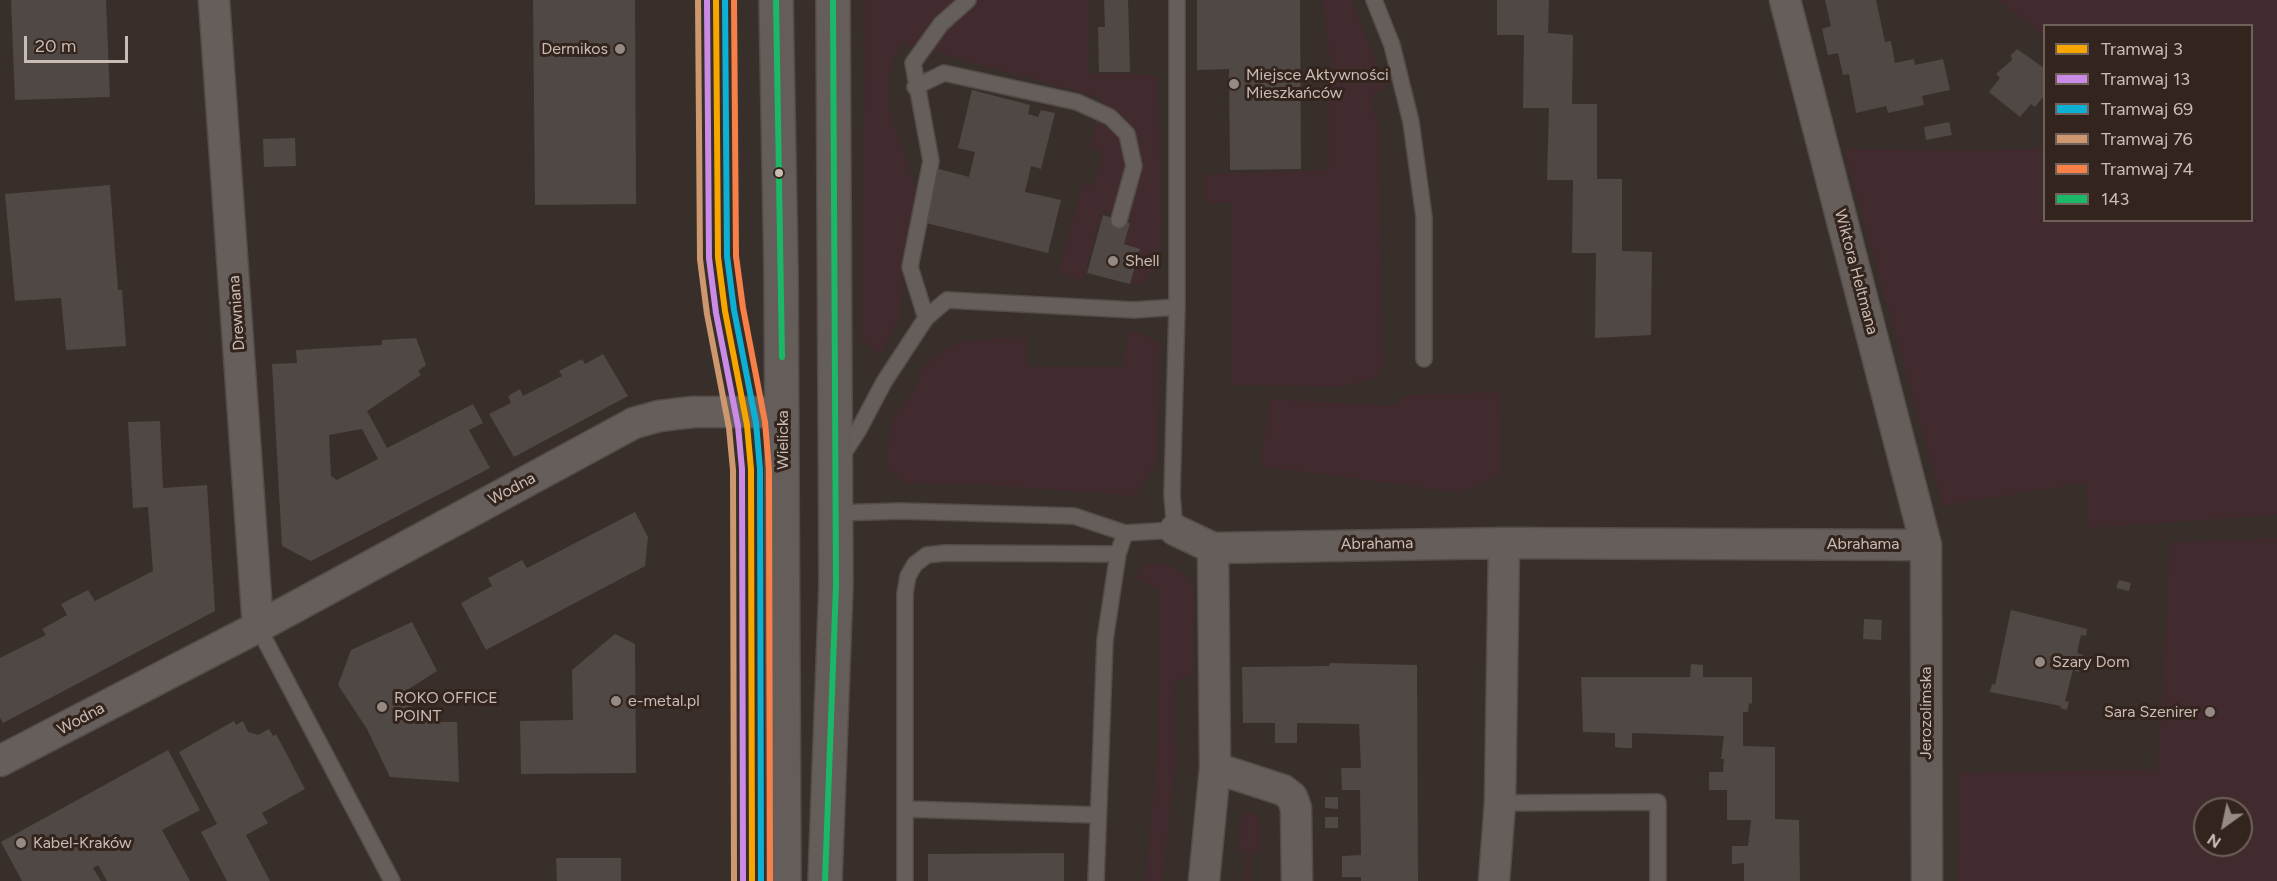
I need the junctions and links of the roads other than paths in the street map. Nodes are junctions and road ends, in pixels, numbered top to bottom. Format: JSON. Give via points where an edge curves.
{"nodes":[{"id":1,"x":214,"y":0,"type":"edge"},
{"id":2,"x":776,"y":0,"type":"edge"},
{"id":3,"x":833,"y":0,"type":"edge"},
{"id":4,"x":968,"y":0,"type":"edge"},
{"id":5,"x":1177,"y":0,"type":"edge"},
{"id":6,"x":1374,"y":0,"type":"edge"},
{"id":7,"x":1785,"y":0,"type":"edge"},
{"id":8,"x":915,"y":87,"type":"junction"},
{"id":9,"x":1119,"y":220,"type":"dead end"},
{"id":10,"x":1177,"y":307,"type":"junction"},
{"id":11,"x":926,"y":318,"type":"junction"},
{"id":12,"x":1424,"y":359,"type":"dead end"},
{"id":13,"x":783,"y":412,"type":"junction"},
{"id":14,"x":837,"y":463,"type":"junction"},
{"id":15,"x":836,"y":513,"type":"junction"},
{"id":16,"x":1175,"y":530,"type":"junction"},
{"id":17,"x":1125,"y":533,"type":"junction"},
{"id":18,"x":1504,"y":543,"type":"junction"},
{"id":19,"x":1926,"y":544,"type":"junction"},
{"id":20,"x":1213,"y":548,"type":"junction"},
{"id":21,"x":1118,"y":554,"type":"junction"},
{"id":22,"x":258,"y":627,"type":"junction"},
{"id":23,"x":0,"y":761,"type":"edge"},
{"id":24,"x":1215,"y":768,"type":"junction"},
{"id":25,"x":1500,"y":803,"type":"junction"},
{"id":26,"x":905,"y":809,"type":"junction"},
{"id":27,"x":1098,"y":815,"type":"junction"},
{"id":28,"x":392,"y":881,"type":"edge"},
{"id":29,"x":784,"y":881,"type":"edge"},
{"id":30,"x":825,"y":881,"type":"edge"},
{"id":31,"x":904,"y":881,"type":"edge"},
{"id":32,"x":1096,"y":881,"type":"edge"},
{"id":33,"x":1204,"y":881,"type":"edge"},
{"id":34,"x":1297,"y":881,"type":"edge"},
{"id":35,"x":1494,"y":881,"type":"edge"},
{"id":36,"x":1658,"y":881,"type":"edge"},
{"id":37,"x":1927,"y":881,"type":"edge"}],
"edges":[{"from":1,"to":22,"type":"street","name":"Drewniana"},
{"from":2,"to":13,"type":"main road","name":"Wielicka"},
{"from":3,"to":14,"type":"main road"},
{"from":4,"to":8,"type":"lane","via":[[941,24],[913,63]]},
{"from":5,"to":10,"type":"lane"},
{"from":6,"to":12,"type":"lane","via":[[1392,45],[1411,122],[1424,217]]},
{"from":7,"to":19,"type":"street","name":"Wiktora Heltmana"},
{"from":8,"to":9,"type":"lane","via":[[944,73],[1077,102],[1110,117],[1127,134],[1134,166]]},
{"from":8,"to":11,"type":"lane","via":[[931,161],[910,267]]},
{"from":10,"to":11,"type":"lane","via":[[1134,310],[947,300]]},
{"from":10,"to":16,"type":"lane","via":[[1172,495]]},
{"from":11,"to":14,"type":"lane"},
{"from":13,"to":22,"type":"street","name":"Wodna","via":[[685,413],[634,423]]},
{"from":13,"to":29,"type":"main road","name":"Wielicka"},
{"from":14,"to":15,"type":"main road"},
{"from":15,"to":17,"type":"lane","name":"Abrahama","via":[[1074,516]]},
{"from":15,"to":30,"type":"main road"},
{"from":16,"to":17,"type":"lane","name":"Abrahama"},
{"from":16,"to":20,"type":"street","name":"Abrahama"},
{"from":17,"to":21,"type":"lane"},
{"from":18,"to":19,"type":"street","name":"Abrahama"},
{"from":18,"to":20,"type":"street","name":"Abrahama"},
{"from":18,"to":25,"type":"street"},
{"from":19,"to":37,"type":"street","name":"Jerozolimska"},
{"from":20,"to":24,"type":"street"},
{"from":21,"to":26,"type":"lane","via":[[945,553],[927,555],[915,564],[905,593]]},
{"from":21,"to":27,"type":"lane","via":[[1105,640]]},
{"from":22,"to":23,"type":"street","name":"Wodna"},
{"from":22,"to":28,"type":"lane"},
{"from":24,"to":33,"type":"street"},
{"from":24,"to":34,"type":"street","via":[[1283,790],[1292,797],[1296,807]]},
{"from":25,"to":35,"type":"street"},
{"from":25,"to":36,"type":"lane","via":[[1658,802]]},
{"from":26,"to":27,"type":"lane"},
{"from":26,"to":31,"type":"lane"},
{"from":27,"to":32,"type":"lane"}]}
